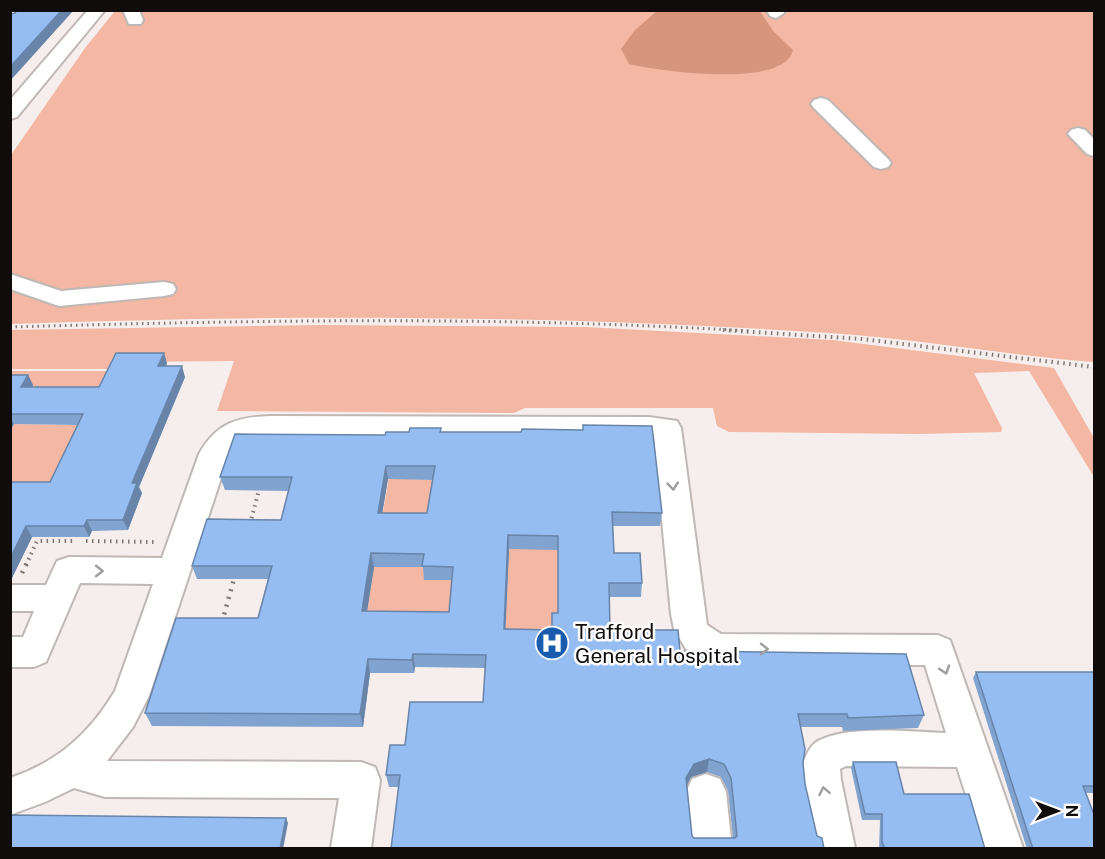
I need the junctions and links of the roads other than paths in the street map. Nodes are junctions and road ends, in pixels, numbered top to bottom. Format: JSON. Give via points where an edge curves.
{"nodes":[{"id":1,"x":17,"y":10,"type":"edge"},
{"id":2,"x":97,"y":10,"type":"edge"},
{"id":3,"x":10,"y":17,"type":"edge"},
{"id":4,"x":10,"y":89,"type":"edge"},
{"id":5,"x":30,"y":89,"type":"junction"},
{"id":6,"x":820,"y":104,"type":"dead end"},
{"id":7,"x":10,"y":113,"type":"edge"},
{"id":8,"x":1078,"y":134,"type":"dead end"},
{"id":9,"x":1095,"y":150,"type":"edge"},
{"id":10,"x":881,"y":163,"type":"dead end"},
{"id":11,"x":10,"y":281,"type":"edge"},
{"id":12,"x":164,"y":289,"type":"dead end"},
{"id":13,"x":174,"y":571,"type":"junction"},
{"id":14,"x":10,"y":597,"type":"edge"},
{"id":15,"x":58,"y":597,"type":"junction"},
{"id":16,"x":10,"y":652,"type":"edge"},
{"id":17,"x":971,"y":750,"type":"junction"},
{"id":18,"x":76,"y":766,"type":"junction"},
{"id":19,"x":706,"y":792,"type":"dead end"},
{"id":20,"x":10,"y":796,"type":"edge"},
{"id":21,"x":351,"y":849,"type":"edge"},
{"id":22,"x":712,"y":849,"type":"edge"},
{"id":23,"x":835,"y":849,"type":"edge"},
{"id":24,"x":1003,"y":849,"type":"edge"}],
"edges":[{"from":1,"to":3,"type":"street"},
{"from":2,"to":5,"type":"street"},
{"from":4,"to":5,"type":"street"},
{"from":5,"to":7,"type":"street"},
{"from":6,"to":10,"type":"street"},
{"from":8,"to":9,"type":"street"},
{"from":11,"to":12,"type":"street","via":[[58,299]]},
{"from":15,"to":13,"type":"street","one_way":true,"via":[[69,570]]},
{"from":13,"to":17,"type":"street","one_way":true,"via":[[218,445],[245,428],[667,428],[686,604],[695,638],[720,649],[938,650]]},
{"from":13,"to":18,"type":"street","via":[[131,696],[104,741]]},
{"from":14,"to":15,"type":"street"},
{"from":15,"to":16,"type":"street","via":[[34,652]]},
{"from":23,"to":17,"type":"street","one_way":true,"via":[[821,777],[822,764],[831,753],[846,749]]},
{"from":17,"to":24,"type":"street"},
{"from":18,"to":20,"type":"street","via":[[36,788]]},
{"from":18,"to":21,"type":"street","via":[[84,774],[105,779],[361,780]]},
{"from":19,"to":22,"type":"street"}]}
